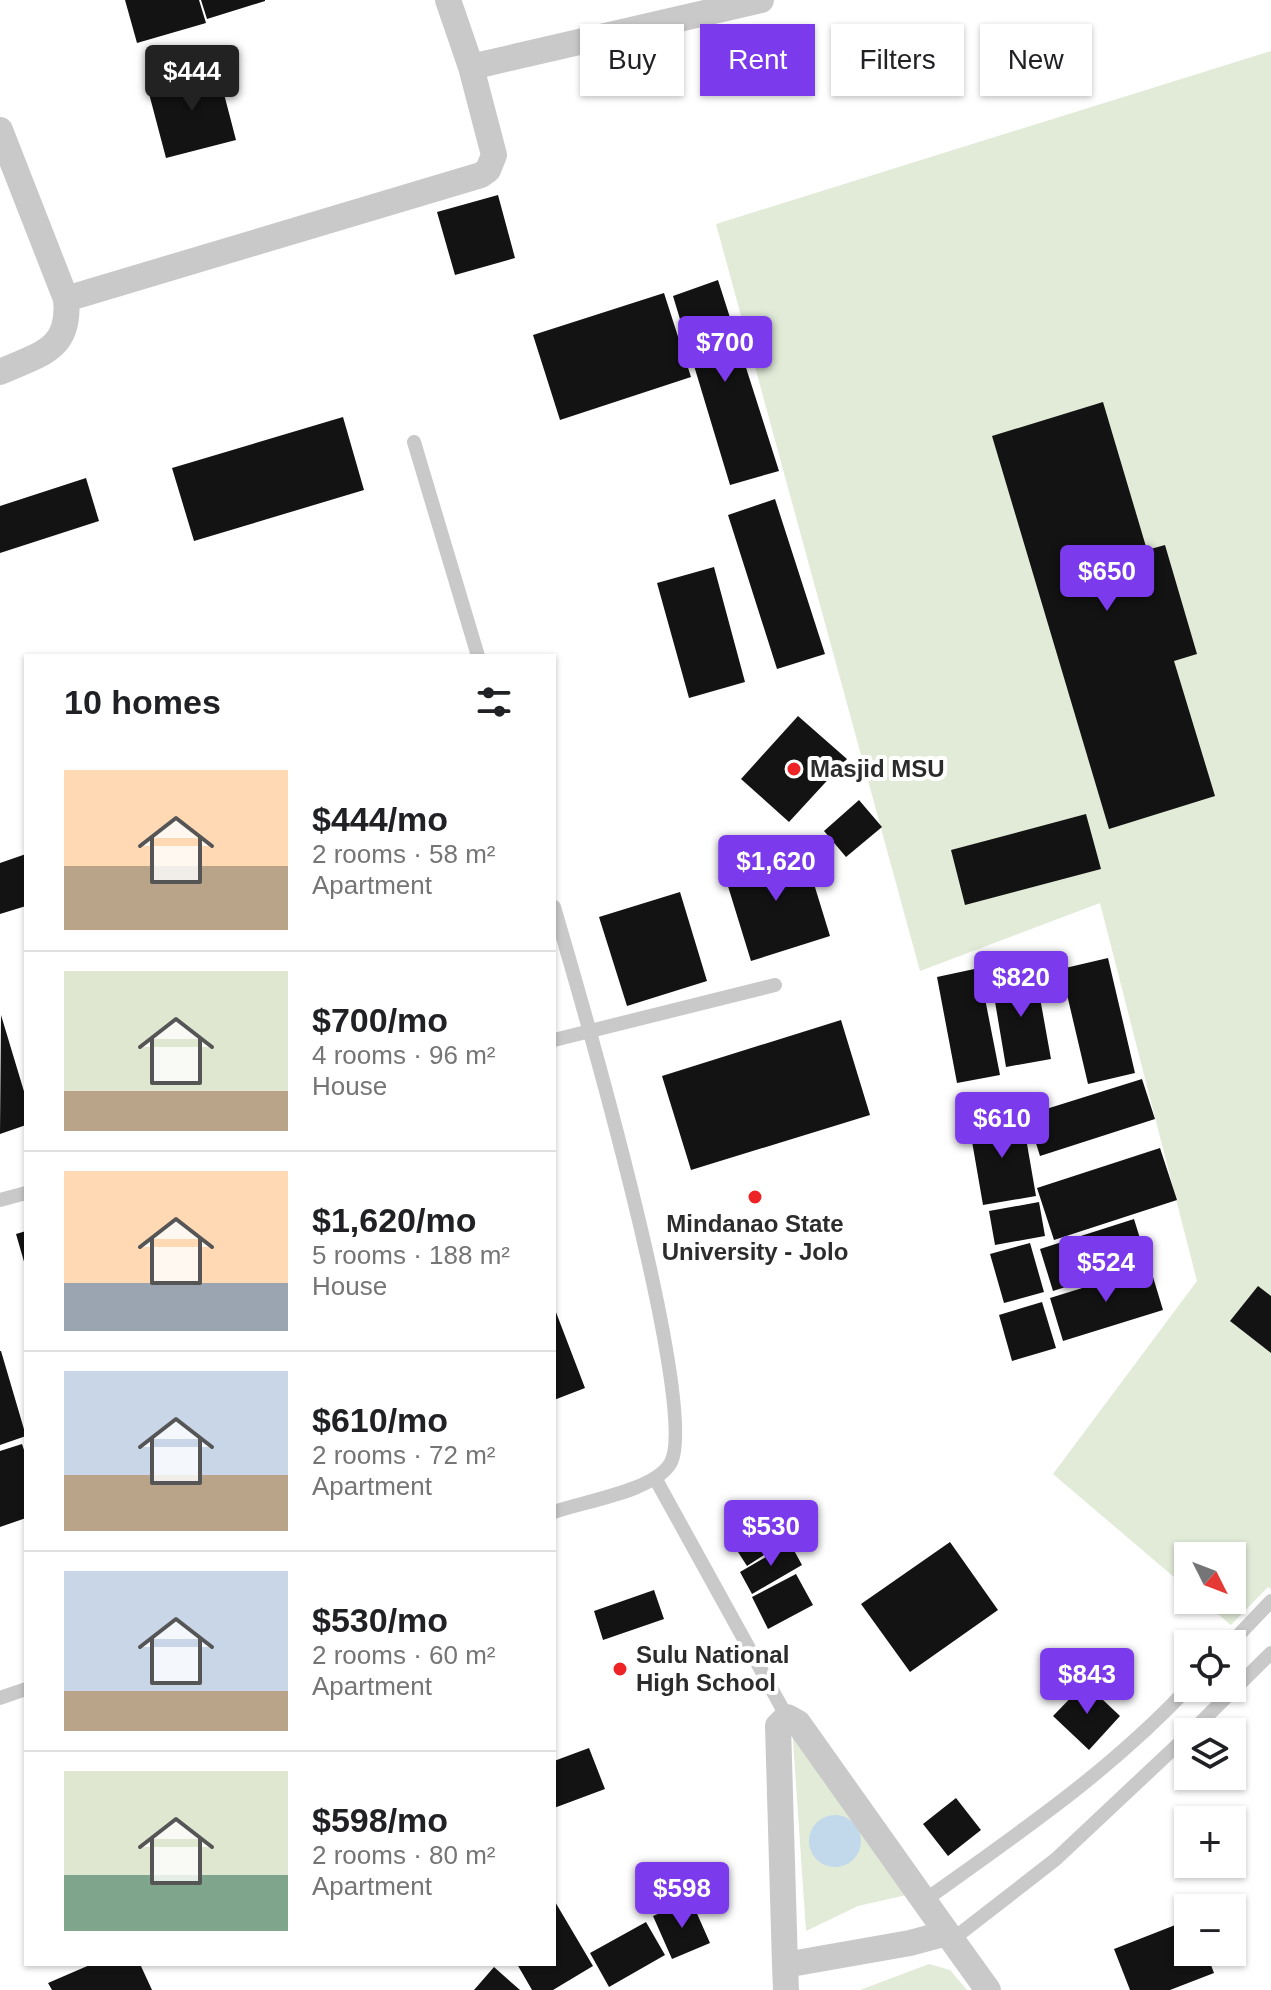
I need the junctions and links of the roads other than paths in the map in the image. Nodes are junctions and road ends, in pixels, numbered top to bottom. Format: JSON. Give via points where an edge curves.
{"nodes":[{"id":1,"x":448,"y":0,"type":"edge"},
{"id":2,"x":761,"y":0,"type":"edge"},
{"id":3,"x":471,"y":67,"type":"junction"},
{"id":4,"x":0,"y":130,"type":"edge"},
{"id":5,"x":66,"y":299,"type":"junction"},
{"id":6,"x":0,"y":372,"type":"edge"},
{"id":7,"x":414,"y":442,"type":"dead end"},
{"id":8,"x":477,"y":654,"type":"edge"},
{"id":9,"x":556,"y":914,"type":"edge"},
{"id":10,"x":775,"y":985,"type":"dead end"},
{"id":11,"x":591,"y":1030,"type":"junction"},
{"id":12,"x":556,"y":1039,"type":"edge"},
{"id":13,"x":24,"y":1194,"type":"edge"},
{"id":14,"x":0,"y":1200,"type":"edge"},
{"id":15,"x":655,"y":1478,"type":"junction"},
{"id":16,"x":556,"y":1511,"type":"edge"},
{"id":17,"x":1271,"y":1601,"type":"edge"},
{"id":18,"x":1243,"y":1630,"type":"edge"},
{"id":19,"x":1271,"y":1653,"type":"edge"},
{"id":20,"x":24,"y":1690,"type":"edge"},
{"id":21,"x":0,"y":1698,"type":"edge"},
{"id":22,"x":1175,"y":1702,"type":"edge"},
{"id":23,"x":787,"y":1717,"type":"junction"},
{"id":24,"x":1206,"y":1718,"type":"edge"},
{"id":25,"x":1174,"y":1749,"type":"edge"},
{"id":26,"x":925,"y":1900,"type":"junction"},
{"id":27,"x":950,"y":1936,"type":"junction"},
{"id":28,"x":785,"y":1977,"type":"edge"},
{"id":29,"x":988,"y":1990,"type":"edge"}],
"edges":[{"from":1,"to":3,"type":"street"},
{"from":2,"to":3,"type":"street"},
{"from":3,"to":5,"type":"street","via":[[494,155],[481,175]]},
{"from":4,"to":5,"type":"street"},
{"from":5,"to":6,"type":"street","via":[[68,318],[57,343]]},
{"from":7,"to":8,"type":"lane"},
{"from":9,"to":11,"type":"lane"},
{"from":10,"to":11,"type":"lane"},
{"from":11,"to":12,"type":"lane"},
{"from":11,"to":15,"type":"lane","via":[[674,1377],[677,1449],[669,1467]]},
{"from":13,"to":14,"type":"lane"},
{"from":15,"to":16,"type":"lane"},
{"from":15,"to":23,"type":"lane"},
{"from":17,"to":18,"type":"lane"},
{"from":19,"to":24,"type":"lane"},
{"from":20,"to":21,"type":"lane"},
{"from":22,"to":26,"type":"lane","via":[[1085,1786]]},
{"from":23,"to":26,"type":"street","via":[[798,1723]]},
{"from":23,"to":28,"type":"street","via":[[778,1726]]},
{"from":25,"to":27,"type":"lane","via":[[1056,1859]]},
{"from":26,"to":27,"type":"street"},
{"from":27,"to":28,"type":"street"},
{"from":27,"to":29,"type":"street"}]}
